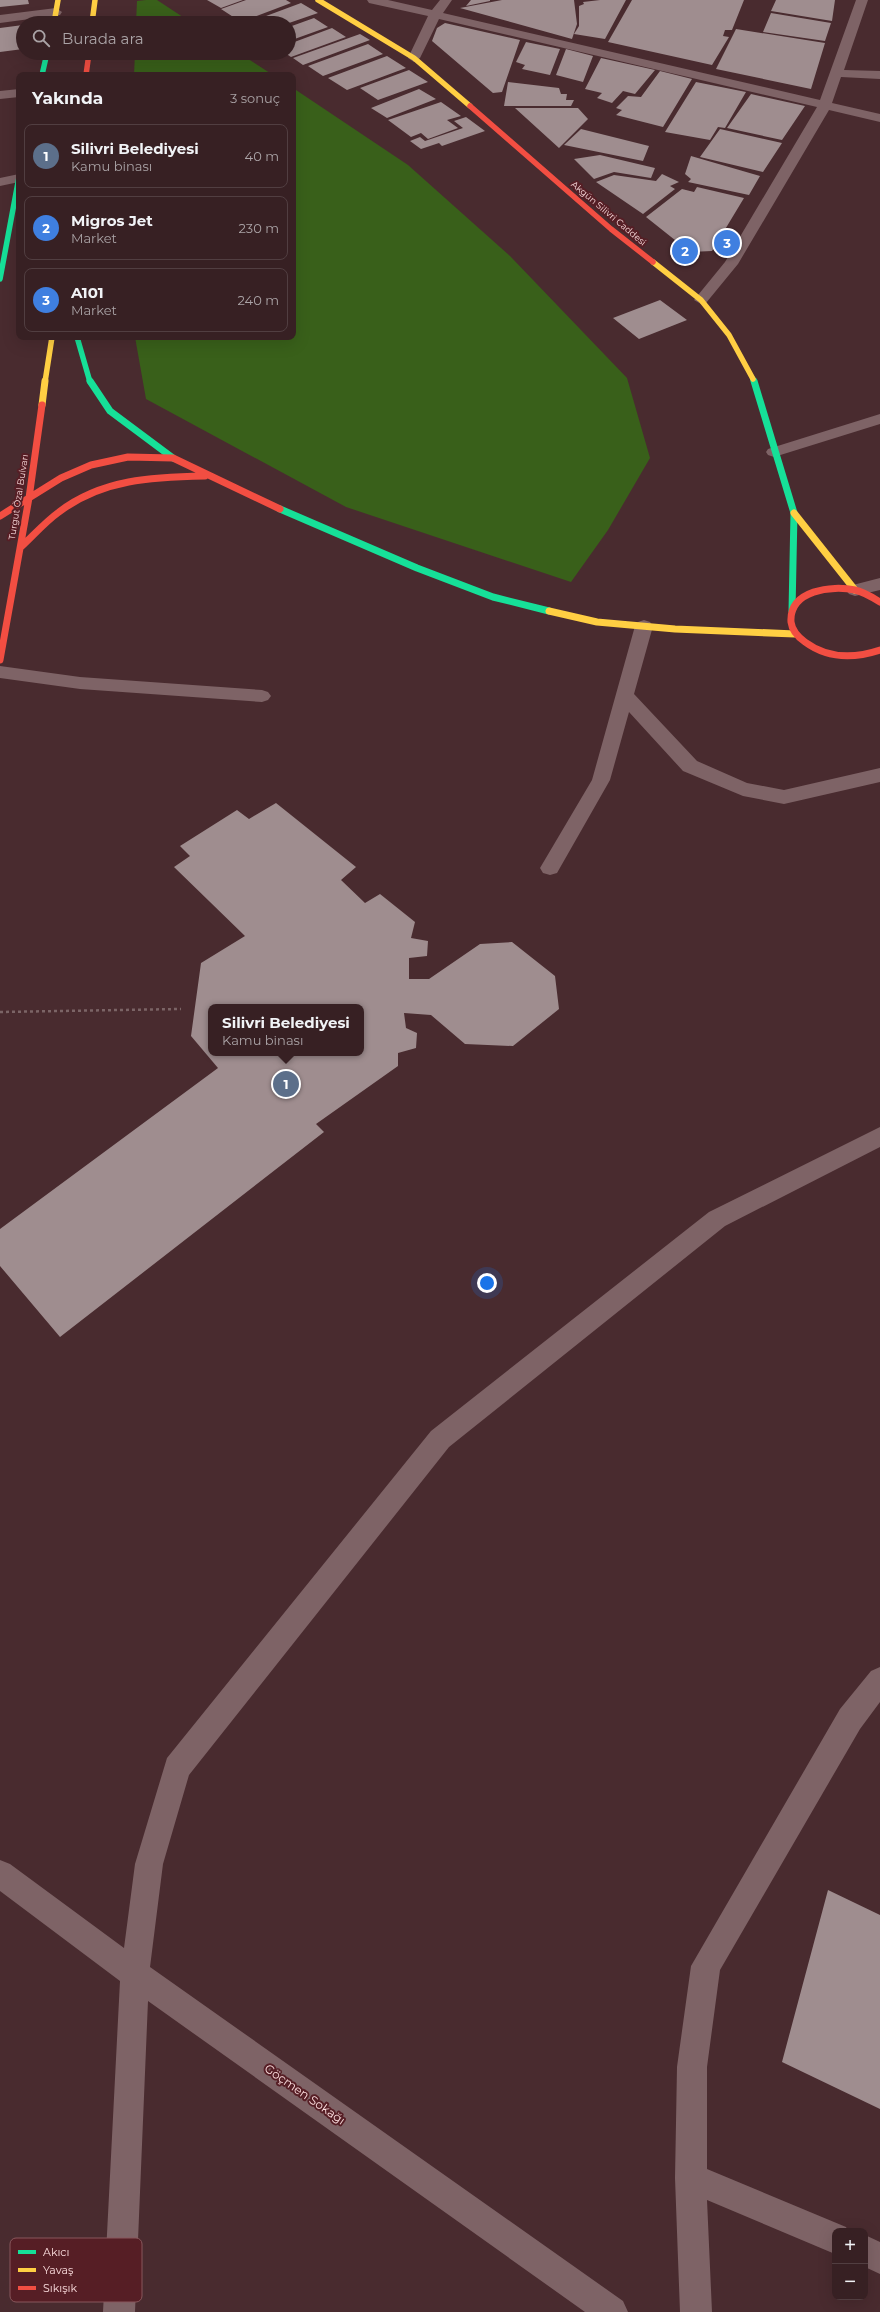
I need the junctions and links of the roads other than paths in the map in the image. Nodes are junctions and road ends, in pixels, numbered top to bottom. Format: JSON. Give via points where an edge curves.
{"nodes":[{"id":1,"x":95,"y":0,"type":"edge"},
{"id":2,"x":318,"y":0,"type":"edge"},
{"id":3,"x":373,"y":0,"type":"edge"},
{"id":4,"x":446,"y":0,"type":"edge"},
{"id":5,"x":862,"y":0,"type":"edge"},
{"id":6,"x":56,"y":12,"type":"edge"},
{"id":7,"x":435,"y":15,"type":"junction"},
{"id":8,"x":24,"y":16,"type":"edge"},
{"id":9,"x":93,"y":16,"type":"edge"},
{"id":10,"x":16,"y":17,"type":"edge"},
{"id":11,"x":0,"y":19,"type":"edge"},
{"id":12,"x":414,"y":58,"type":"junction"},
{"id":13,"x":45,"y":60,"type":"edge"},
{"id":14,"x":88,"y":60,"type":"edge"},
{"id":15,"x":43,"y":72,"type":"edge"},
{"id":16,"x":86,"y":72,"type":"edge"},
{"id":17,"x":836,"y":73,"type":"junction"},
{"id":18,"x":880,"y":75,"type":"edge"},
{"id":19,"x":16,"y":93,"type":"edge"},
{"id":20,"x":0,"y":95,"type":"edge"},
{"id":21,"x":825,"y":105,"type":"junction"},
{"id":22,"x":880,"y":118,"type":"edge"},
{"id":23,"x":16,"y":178,"type":"edge"},
{"id":24,"x":0,"y":182,"type":"edge"},
{"id":25,"x":16,"y":193,"type":"edge"},
{"id":26,"x":0,"y":278,"type":"edge"},
{"id":27,"x":701,"y":300,"type":"junction"},
{"id":28,"x":52,"y":340,"type":"edge"},
{"id":29,"x":78,"y":340,"type":"edge"},
{"id":30,"x":880,"y":419,"type":"edge"},
{"id":31,"x":774,"y":452,"type":"junction"},
{"id":32,"x":173,"y":458,"type":"junction"},
{"id":33,"x":210,"y":475,"type":"junction"},
{"id":34,"x":29,"y":498,"type":"junction"},
{"id":35,"x":794,"y":513,"type":"junction"},
{"id":36,"x":0,"y":516,"type":"edge"},
{"id":37,"x":21,"y":547,"type":"junction"},
{"id":38,"x":880,"y":584,"type":"edge"},
{"id":39,"x":855,"y":590,"type":"junction"},
{"id":40,"x":880,"y":602,"type":"edge"},
{"id":41,"x":792,"y":611,"type":"junction"},
{"id":42,"x":644,"y":626,"type":"junction"},
{"id":43,"x":796,"y":634,"type":"junction"},
{"id":44,"x":880,"y":650,"type":"edge"},
{"id":45,"x":0,"y":660,"type":"edge"},
{"id":46,"x":0,"y":672,"type":"edge"},
{"id":47,"x":262,"y":696,"type":"dead end"},
{"id":48,"x":625,"y":696,"type":"junction"},
{"id":49,"x":880,"y":775,"type":"edge"},
{"id":50,"x":550,"y":868,"type":"dead end"},
{"id":51,"x":880,"y":1136,"type":"edge"},
{"id":52,"x":880,"y":1680,"type":"edge"},
{"id":53,"x":0,"y":1874,"type":"edge"},
{"id":54,"x":135,"y":1974,"type":"junction"},
{"id":55,"x":691,"y":2178,"type":"junction"},
{"id":56,"x":832,"y":2237,"type":"edge"},
{"id":57,"x":123,"y":2238,"type":"edge"},
{"id":58,"x":868,"y":2252,"type":"edge"},
{"id":59,"x":880,"y":2258,"type":"edge"},
{"id":60,"x":119,"y":2302,"type":"edge"},
{"id":61,"x":119,"y":2312,"type":"edge"},
{"id":62,"x":612,"y":2312,"type":"edge"},
{"id":63,"x":696,"y":2312,"type":"edge"}],
"edges":[{"from":1,"to":9,"type":"main road"},
{"from":2,"to":12,"type":"main road","name":"Akgün Silivri Caddesi"},
{"from":3,"to":7,"type":"street"},
{"from":4,"to":7,"type":"street"},
{"from":5,"to":17,"type":"street"},
{"from":6,"to":8,"type":"street"},
{"from":7,"to":12,"type":"street"},
{"from":7,"to":21,"type":"street"},
{"from":10,"to":11,"type":"street"},
{"from":12,"to":27,"type":"main road","name":"Akgün Silivri Caddesi","via":[[611,229]]},
{"from":13,"to":15,"type":"main road"},
{"from":14,"to":16,"type":"main road"},
{"from":17,"to":18,"type":"street"},
{"from":17,"to":21,"type":"street"},
{"from":19,"to":20,"type":"street"},
{"from":21,"to":22,"type":"street"},
{"from":21,"to":27,"type":"street","via":[[731,264]]},
{"from":23,"to":24,"type":"street"},
{"from":25,"to":26,"type":"main road"},
{"from":27,"to":31,"type":"main road","name":"Akgün Silivri Caddesi","via":[[729,335],[754,381]]},
{"from":28,"to":34,"type":"main road","name":"Turgut Özal Bulvarı"},
{"from":29,"to":32,"type":"main road","via":[[88,379],[110,411]]},
{"from":30,"to":31,"type":"street"},
{"from":31,"to":35,"type":"main road","name":"Akgün Silivri Caddesi"},
{"from":32,"to":33,"type":"main road"},
{"from":32,"to":34,"type":"main road","via":[[128,458],[91,465],[61,478]]},
{"from":33,"to":37,"type":"main road","via":[[138,477],[99,487],[68,504]]},
{"from":33,"to":42,"type":"main road","via":[[275,507],[403,562],[494,597],[597,622]]},
{"from":34,"to":36,"type":"main road"},
{"from":34,"to":37,"type":"main road","name":"Turgut Özal Bulvarı"},
{"from":35,"to":39,"type":"main road"},
{"from":35,"to":41,"type":"main road"},
{"from":37,"to":45,"type":"main road","name":"Turgut Özal Bulvarı"},
{"from":38,"to":39,"type":"street"},
{"from":39,"to":40,"type":"main road"},
{"from":39,"to":41,"type":"main road","via":[[823,589],[809,593],[798,601]]},
{"from":41,"to":43,"type":"main road","via":[[790,622]]},
{"from":42,"to":43,"type":"main road"},
{"from":42,"to":48,"type":"street"},
{"from":43,"to":44,"type":"main road","via":[[820,652],[838,657],[855,658],[871,655]]},
{"from":46,"to":47,"type":"street","via":[[80,683]]},
{"from":48,"to":49,"type":"street","via":[[690,766],[743,789],[784,796]]},
{"from":48,"to":50,"type":"street","via":[[601,780]]},
{"from":51,"to":54,"type":"street","via":[[717,1220],[440,1439],[177,1768],[149,1864]]},
{"from":52,"to":55,"type":"street","via":[[850,1719],[706,1966],[692,2068]]},
{"from":53,"to":54,"type":"street","name":"Göçmen Sokağı"},
{"from":54,"to":57,"type":"street"},
{"from":54,"to":62,"type":"street","name":"Göçmen Sokağı"},
{"from":55,"to":56,"type":"street"},
{"from":55,"to":63,"type":"street"},
{"from":58,"to":59,"type":"street"},
{"from":60,"to":61,"type":"street"}]}
